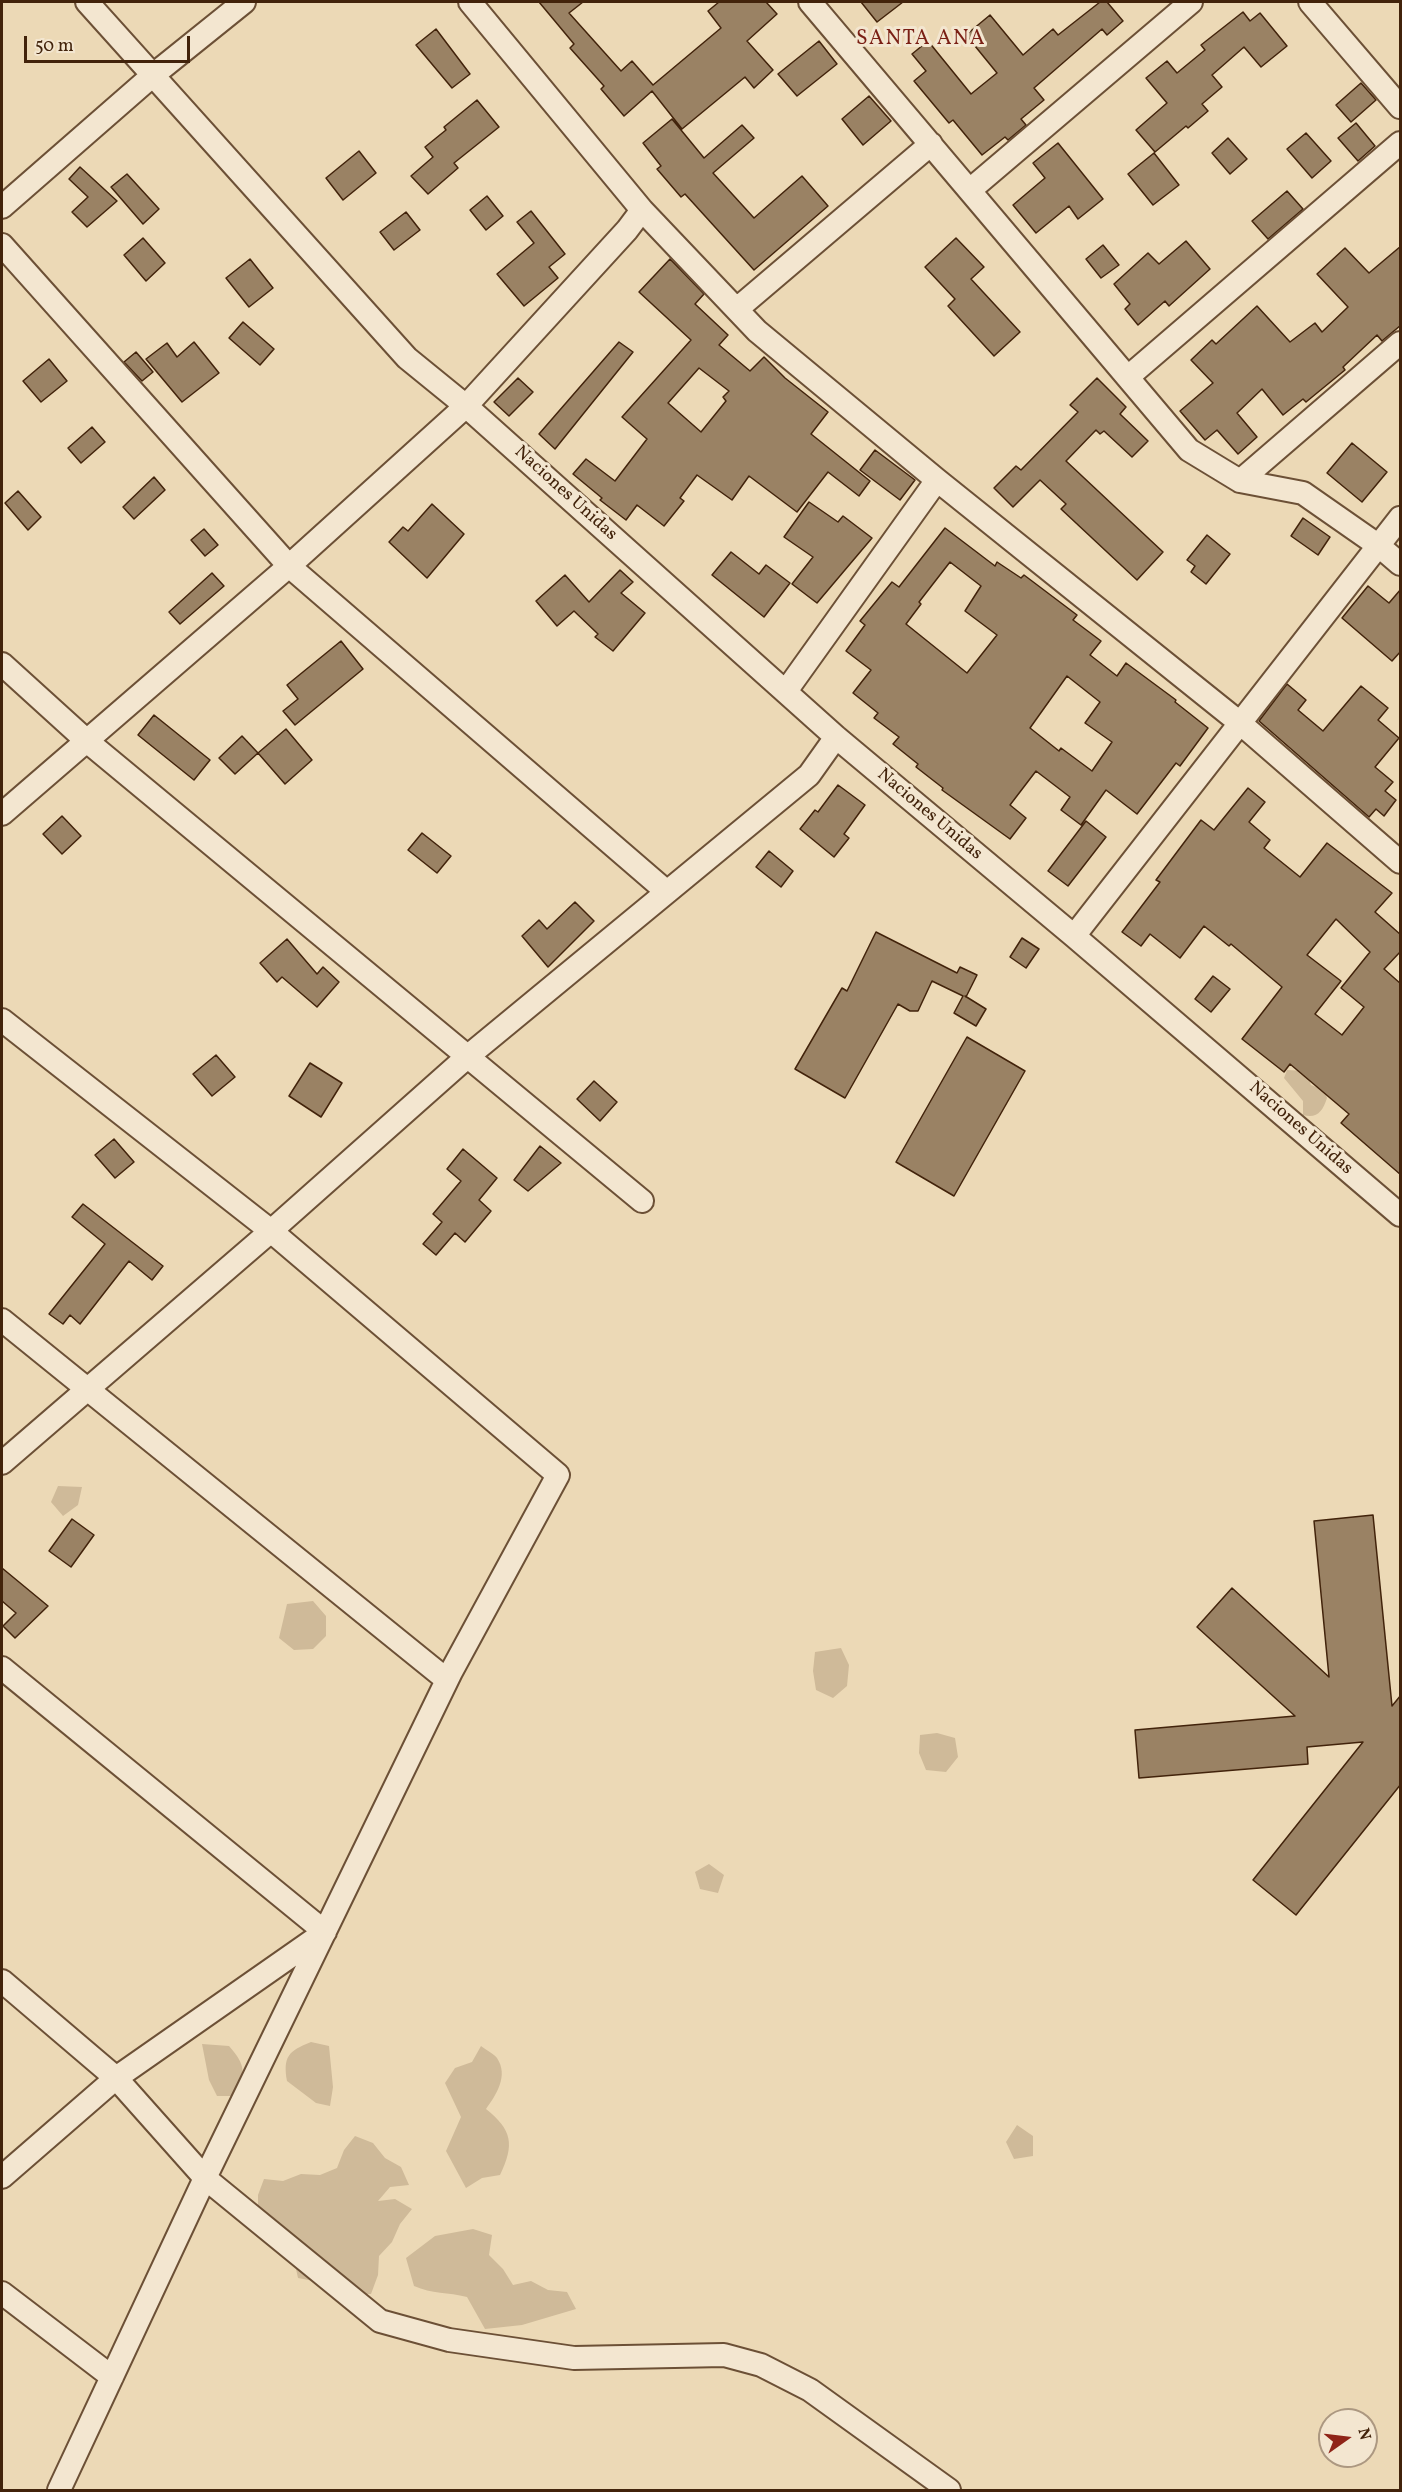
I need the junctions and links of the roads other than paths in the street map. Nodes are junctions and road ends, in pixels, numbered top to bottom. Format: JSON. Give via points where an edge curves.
{"nodes":[{"id":1,"x":87,"y":2,"type":"edge"},
{"id":2,"x":244,"y":2,"type":"edge"},
{"id":3,"x":470,"y":2,"type":"edge"},
{"id":4,"x":811,"y":2,"type":"edge"},
{"id":5,"x":1191,"y":2,"type":"edge"},
{"id":6,"x":1310,"y":2,"type":"edge"},
{"id":7,"x":152,"y":76,"type":"junction"},
{"id":8,"x":1401,"y":107,"type":"edge"},
{"id":9,"x":1401,"y":143,"type":"edge"},
{"id":10,"x":931,"y":144,"type":"junction"},
{"id":11,"x":970,"y":190,"type":"junction"},
{"id":12,"x":2,"y":207,"type":"edge"},
{"id":13,"x":642,"y":210,"type":"junction"},
{"id":14,"x":2,"y":245,"type":"edge"},
{"id":15,"x":737,"y":309,"type":"junction"},
{"id":16,"x":1401,"y":343,"type":"edge"},
{"id":17,"x":1128,"y":377,"type":"junction"},
{"id":18,"x":466,"y":406,"type":"junction"},
{"id":19,"x":937,"y":480,"type":"junction"},
{"id":20,"x":1240,"y":481,"type":"junction"},
{"id":21,"x":1401,"y":518,"type":"edge"},
{"id":22,"x":1378,"y":546,"type":"junction"},
{"id":23,"x":1401,"y":564,"type":"edge"},
{"id":24,"x":290,"y":566,"type":"junction"},
{"id":25,"x":2,"y":664,"type":"edge"},
{"id":26,"x":786,"y":691,"type":"junction"},
{"id":27,"x":1240,"y":723,"type":"junction"},
{"id":28,"x":836,"y":737,"type":"junction"},
{"id":29,"x":88,"y":742,"type":"junction"},
{"id":30,"x":2,"y":814,"type":"edge"},
{"id":31,"x":1401,"y":862,"type":"edge"},
{"id":32,"x":667,"y":892,"type":"junction"},
{"id":33,"x":1074,"y":936,"type":"junction"},
{"id":34,"x":2,"y":1020,"type":"edge"},
{"id":35,"x":467,"y":1057,"type":"junction"},
{"id":36,"x":642,"y":1202,"type":"dead end"},
{"id":37,"x":1401,"y":1215,"type":"edge"},
{"id":38,"x":271,"y":1231,"type":"junction"},
{"id":39,"x":2,"y":1320,"type":"edge"},
{"id":40,"x":87,"y":1389,"type":"junction"},
{"id":41,"x":2,"y":1463,"type":"edge"},
{"id":42,"x":2,"y":1668,"type":"edge"},
{"id":43,"x":447,"y":1680,"type":"junction"},
{"id":44,"x":325,"y":1932,"type":"junction"},
{"id":45,"x":2,"y":1981,"type":"edge"},
{"id":46,"x":116,"y":2078,"type":"junction"},
{"id":47,"x":2,"y":2177,"type":"edge"},
{"id":48,"x":205,"y":2178,"type":"junction"},
{"id":49,"x":2,"y":2293,"type":"edge"},
{"id":50,"x":112,"y":2377,"type":"junction"},
{"id":51,"x":58,"y":2490,"type":"edge"},
{"id":52,"x":949,"y":2490,"type":"edge"}],
"edges":[{"from":1,"to":7,"type":"street","name":"Naciones Unidas"},
{"from":2,"to":7,"type":"street"},
{"from":3,"to":13,"type":"street"},
{"from":4,"to":10,"type":"street"},
{"from":5,"to":11,"type":"street"},
{"from":6,"to":8,"type":"street"},
{"from":7,"to":12,"type":"street"},
{"from":7,"to":18,"type":"street","name":"Naciones Unidas","via":[[407,358]]},
{"from":9,"to":17,"type":"street"},
{"from":10,"to":11,"type":"street"},
{"from":10,"to":15,"type":"street"},
{"from":11,"to":17,"type":"street"},
{"from":13,"to":15,"type":"street"},
{"from":13,"to":18,"type":"street"},
{"from":14,"to":24,"type":"street"},
{"from":15,"to":19,"type":"street"},
{"from":16,"to":20,"type":"street"},
{"from":17,"to":20,"type":"street","via":[[1189,450]]},
{"from":18,"to":24,"type":"street"},
{"from":18,"to":26,"type":"street","name":"Naciones Unidas"},
{"from":19,"to":26,"type":"street"},
{"from":19,"to":27,"type":"street"},
{"from":20,"to":22,"type":"street","via":[[1303,492]]},
{"from":21,"to":22,"type":"street"},
{"from":22,"to":23,"type":"street"},
{"from":22,"to":27,"type":"street"},
{"from":24,"to":29,"type":"street"},
{"from":24,"to":32,"type":"street"},
{"from":25,"to":29,"type":"street"},
{"from":26,"to":28,"type":"street","name":"Naciones Unidas"},
{"from":27,"to":31,"type":"street"},
{"from":27,"to":33,"type":"street"},
{"from":28,"to":32,"type":"street","via":[[809,775]]},
{"from":28,"to":33,"type":"street","name":"Naciones Unidas"},
{"from":29,"to":30,"type":"street"},
{"from":29,"to":35,"type":"street"},
{"from":32,"to":35,"type":"street"},
{"from":33,"to":37,"type":"street","name":"Naciones Unidas"},
{"from":34,"to":38,"type":"street"},
{"from":35,"to":36,"type":"street"},
{"from":35,"to":38,"type":"street"},
{"from":38,"to":40,"type":"street"},
{"from":38,"to":43,"type":"street","via":[[558,1475]]},
{"from":39,"to":40,"type":"street"},
{"from":40,"to":41,"type":"street"},
{"from":40,"to":43,"type":"street"},
{"from":42,"to":44,"type":"street"},
{"from":43,"to":44,"type":"street"},
{"from":44,"to":46,"type":"street"},
{"from":44,"to":48,"type":"street"},
{"from":45,"to":46,"type":"street"},
{"from":46,"to":47,"type":"street"},
{"from":46,"to":48,"type":"street"},
{"from":48,"to":50,"type":"street"},
{"from":48,"to":52,"type":"street","via":[[380,2321],[449,2340],[574,2358],[724,2355],[761,2365],[810,2390]]},
{"from":49,"to":50,"type":"street"},
{"from":50,"to":51,"type":"street"}]}
